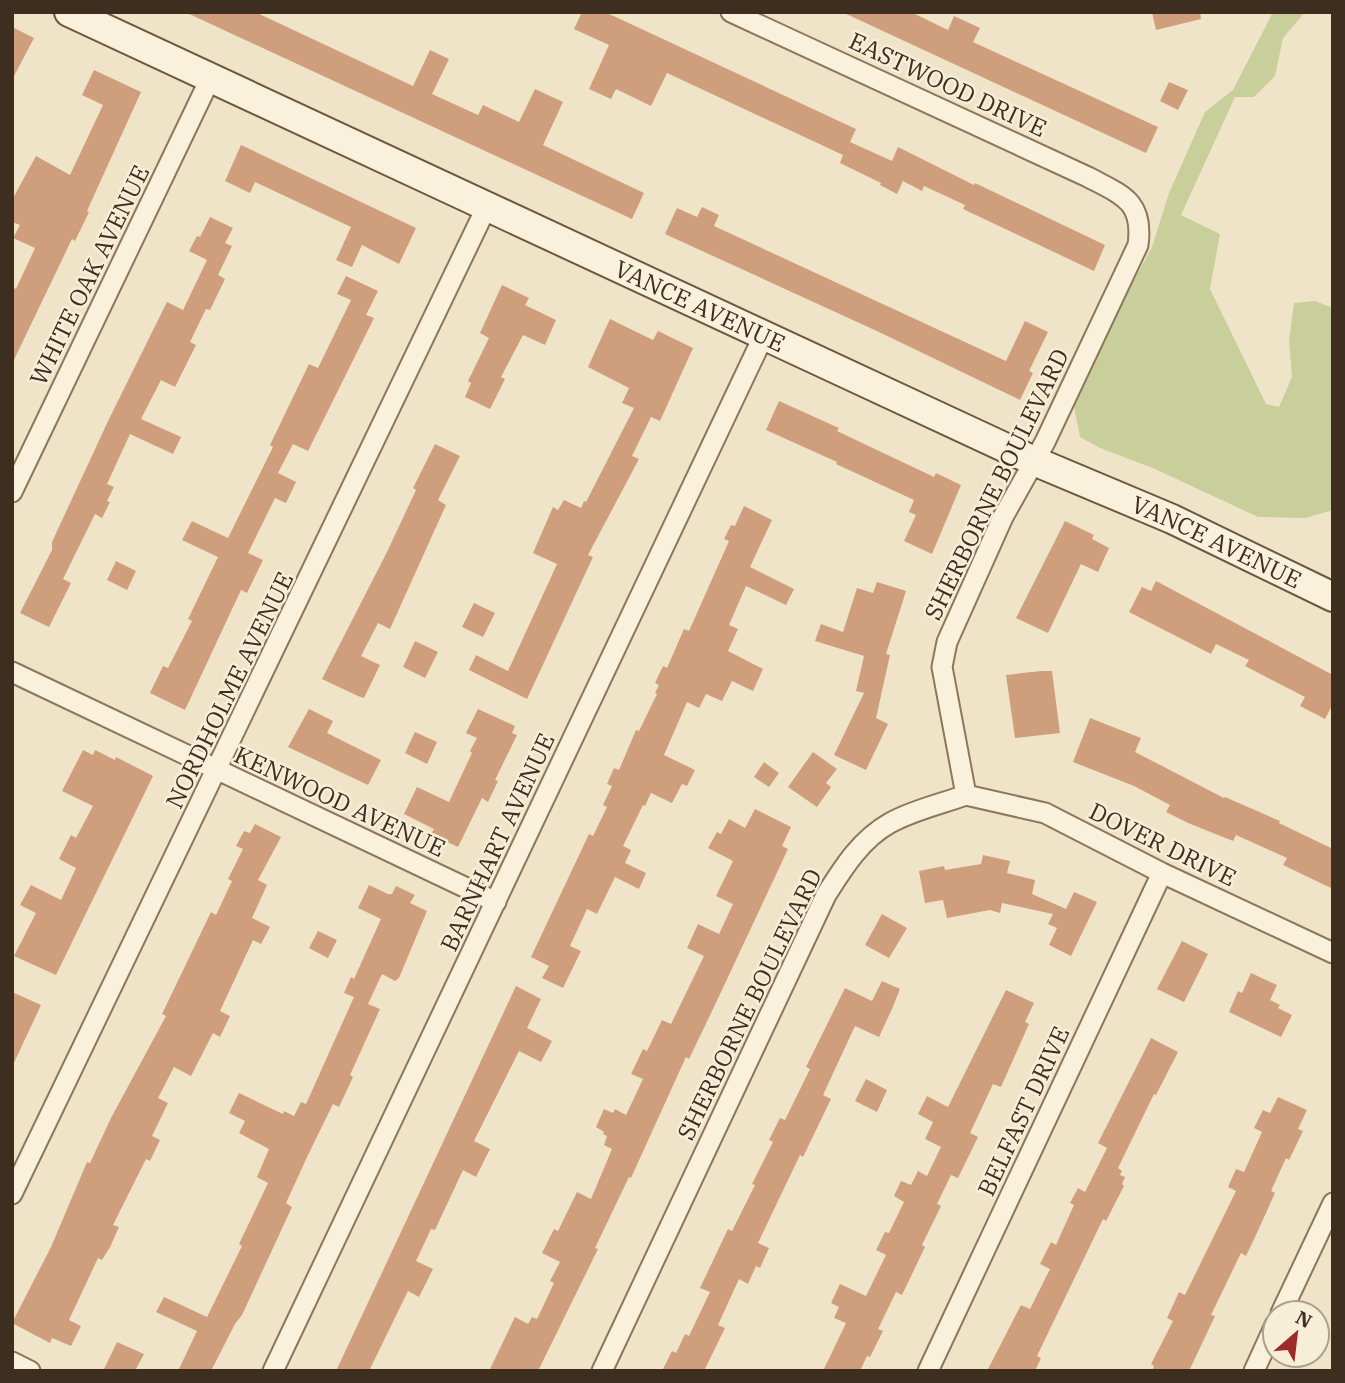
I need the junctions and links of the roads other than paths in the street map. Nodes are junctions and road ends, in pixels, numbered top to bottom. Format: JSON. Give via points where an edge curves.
{"nodes":[{"id":1,"x":69,"y":12,"type":"edge"},
{"id":2,"x":731,"y":12,"type":"edge"},
{"id":3,"x":210,"y":79,"type":"junction"},
{"id":4,"x":487,"y":206,"type":"junction"},
{"id":5,"x":1136,"y":213,"type":"joint"},
{"id":6,"x":764,"y":335,"type":"junction"},
{"id":7,"x":1034,"y":461,"type":"junction"},
{"id":8,"x":12,"y":492,"type":"edge"},
{"id":9,"x":1333,"y":597,"type":"edge"},
{"id":10,"x":12,"y":672,"type":"edge"},
{"id":11,"x":218,"y":770,"type":"junction"},
{"id":12,"x":966,"y":795,"type":"junction"},
{"id":13,"x":1162,"y":873,"type":"junction"},
{"id":14,"x":496,"y":902,"type":"junction"},
{"id":15,"x":1333,"y":953,"type":"edge"},
{"id":16,"x":12,"y":1194,"type":"edge"},
{"id":17,"x":1333,"y":1203,"type":"edge"},
{"id":18,"x":1288,"y":1299,"type":"edge"},
{"id":19,"x":12,"y":1362,"type":"edge"},
{"id":20,"x":30,"y":1371,"type":"edge"},
{"id":21,"x":274,"y":1371,"type":"edge"},
{"id":22,"x":602,"y":1371,"type":"edge"},
{"id":23,"x":928,"y":1371,"type":"edge"}],
"edges":[{"from":1,"to":3,"type":"street","name":"VANCE AVENUE"},
{"from":2,"to":5,"type":"street","name":"EASTWOOD DRIVE","via":[[1055,161],[1114,191]]},
{"from":3,"to":4,"type":"street","name":"VANCE AVENUE"},
{"from":3,"to":8,"type":"street","name":"WHITE OAK AVENUE"},
{"from":4,"to":6,"type":"street","name":"VANCE AVENUE"},
{"from":4,"to":11,"type":"street","name":"NORDHOLME AVENUE"},
{"from":5,"to":7,"type":"street","name":"SHERBORNE BOULEVARD","via":[[1138,245]]},
{"from":6,"to":7,"type":"street","name":"VANCE AVENUE"},
{"from":6,"to":14,"type":"street","name":"BARNHART AVENUE"},
{"from":7,"to":9,"type":"street","name":"VANCE AVENUE","via":[[1172,519]]},
{"from":7,"to":12,"type":"street","name":"SHERBORNE BOULEVARD","via":[[1003,517],[947,642],[942,667]]},
{"from":10,"to":11,"type":"street","name":"KENWOOD AVENUE"},
{"from":11,"to":14,"type":"street","name":"KENWOOD AVENUE"},
{"from":11,"to":16,"type":"street","name":"NORDHOLME AVENUE"},
{"from":12,"to":13,"type":"street","name":"DOVER DRIVE","via":[[1045,813]]},
{"from":12,"to":22,"type":"street","name":"SHERBORNE BOULEVARD","via":[[889,823],[844,866],[826,895]]},
{"from":13,"to":15,"type":"street","name":"DOVER DRIVE"},
{"from":13,"to":23,"type":"street","name":"BELFAST DRIVE"},
{"from":14,"to":21,"type":"street","name":"BARNHART AVENUE"},
{"from":17,"to":18,"type":"street"},
{"from":19,"to":20,"type":"street"}]}
